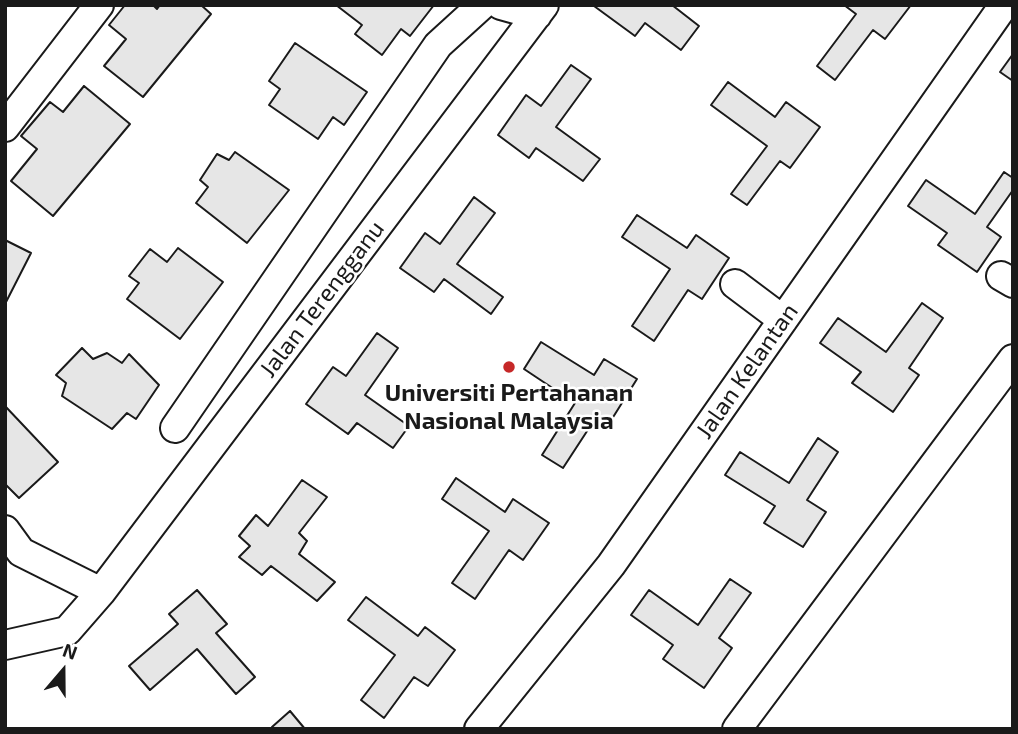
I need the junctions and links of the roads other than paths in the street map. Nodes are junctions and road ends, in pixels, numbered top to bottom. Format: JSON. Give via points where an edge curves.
{"nodes":[{"id":1,"x":99,"y":5,"type":"edge"},
{"id":2,"x":482,"y":5,"type":"edge"},
{"id":3,"x":501,"y":5,"type":"edge"},
{"id":4,"x":1004,"y":5,"type":"edge"},
{"id":5,"x":540,"y":10,"type":"edge"},
{"id":6,"x":5,"y":127,"type":"edge"},
{"id":7,"x":735,"y":284,"type":"dead end"},
{"id":8,"x":783,"y":320,"type":"junction"},
{"id":9,"x":1013,"y":359,"type":"edge"},
{"id":10,"x":175,"y":428,"type":"dead end"},
{"id":11,"x":5,"y":530,"type":"edge"},
{"id":12,"x":101,"y":592,"type":"junction"},
{"id":13,"x":5,"y":645,"type":"edge"},
{"id":14,"x":479,"y":729,"type":"edge"},
{"id":15,"x":737,"y":729,"type":"edge"}],
"edges":[{"from":1,"to":6,"type":"street"},
{"from":2,"to":10,"type":"street","via":[[438,46]]},
{"from":3,"to":5,"type":"street"},
{"from":4,"to":8,"type":"street","name":"Jalan Kelantan"},
{"from":5,"to":12,"type":"street","name":"Jalan Terengganu"},
{"from":7,"to":8,"type":"street"},
{"from":8,"to":14,"type":"street","name":"Jalan Kelantan","via":[[611,565]]},
{"from":9,"to":15,"type":"street"},
{"from":11,"to":12,"type":"street","via":[[21,552]]},
{"from":12,"to":13,"type":"street","name":"Jalan Terengganu","via":[[68,631]]}]}
